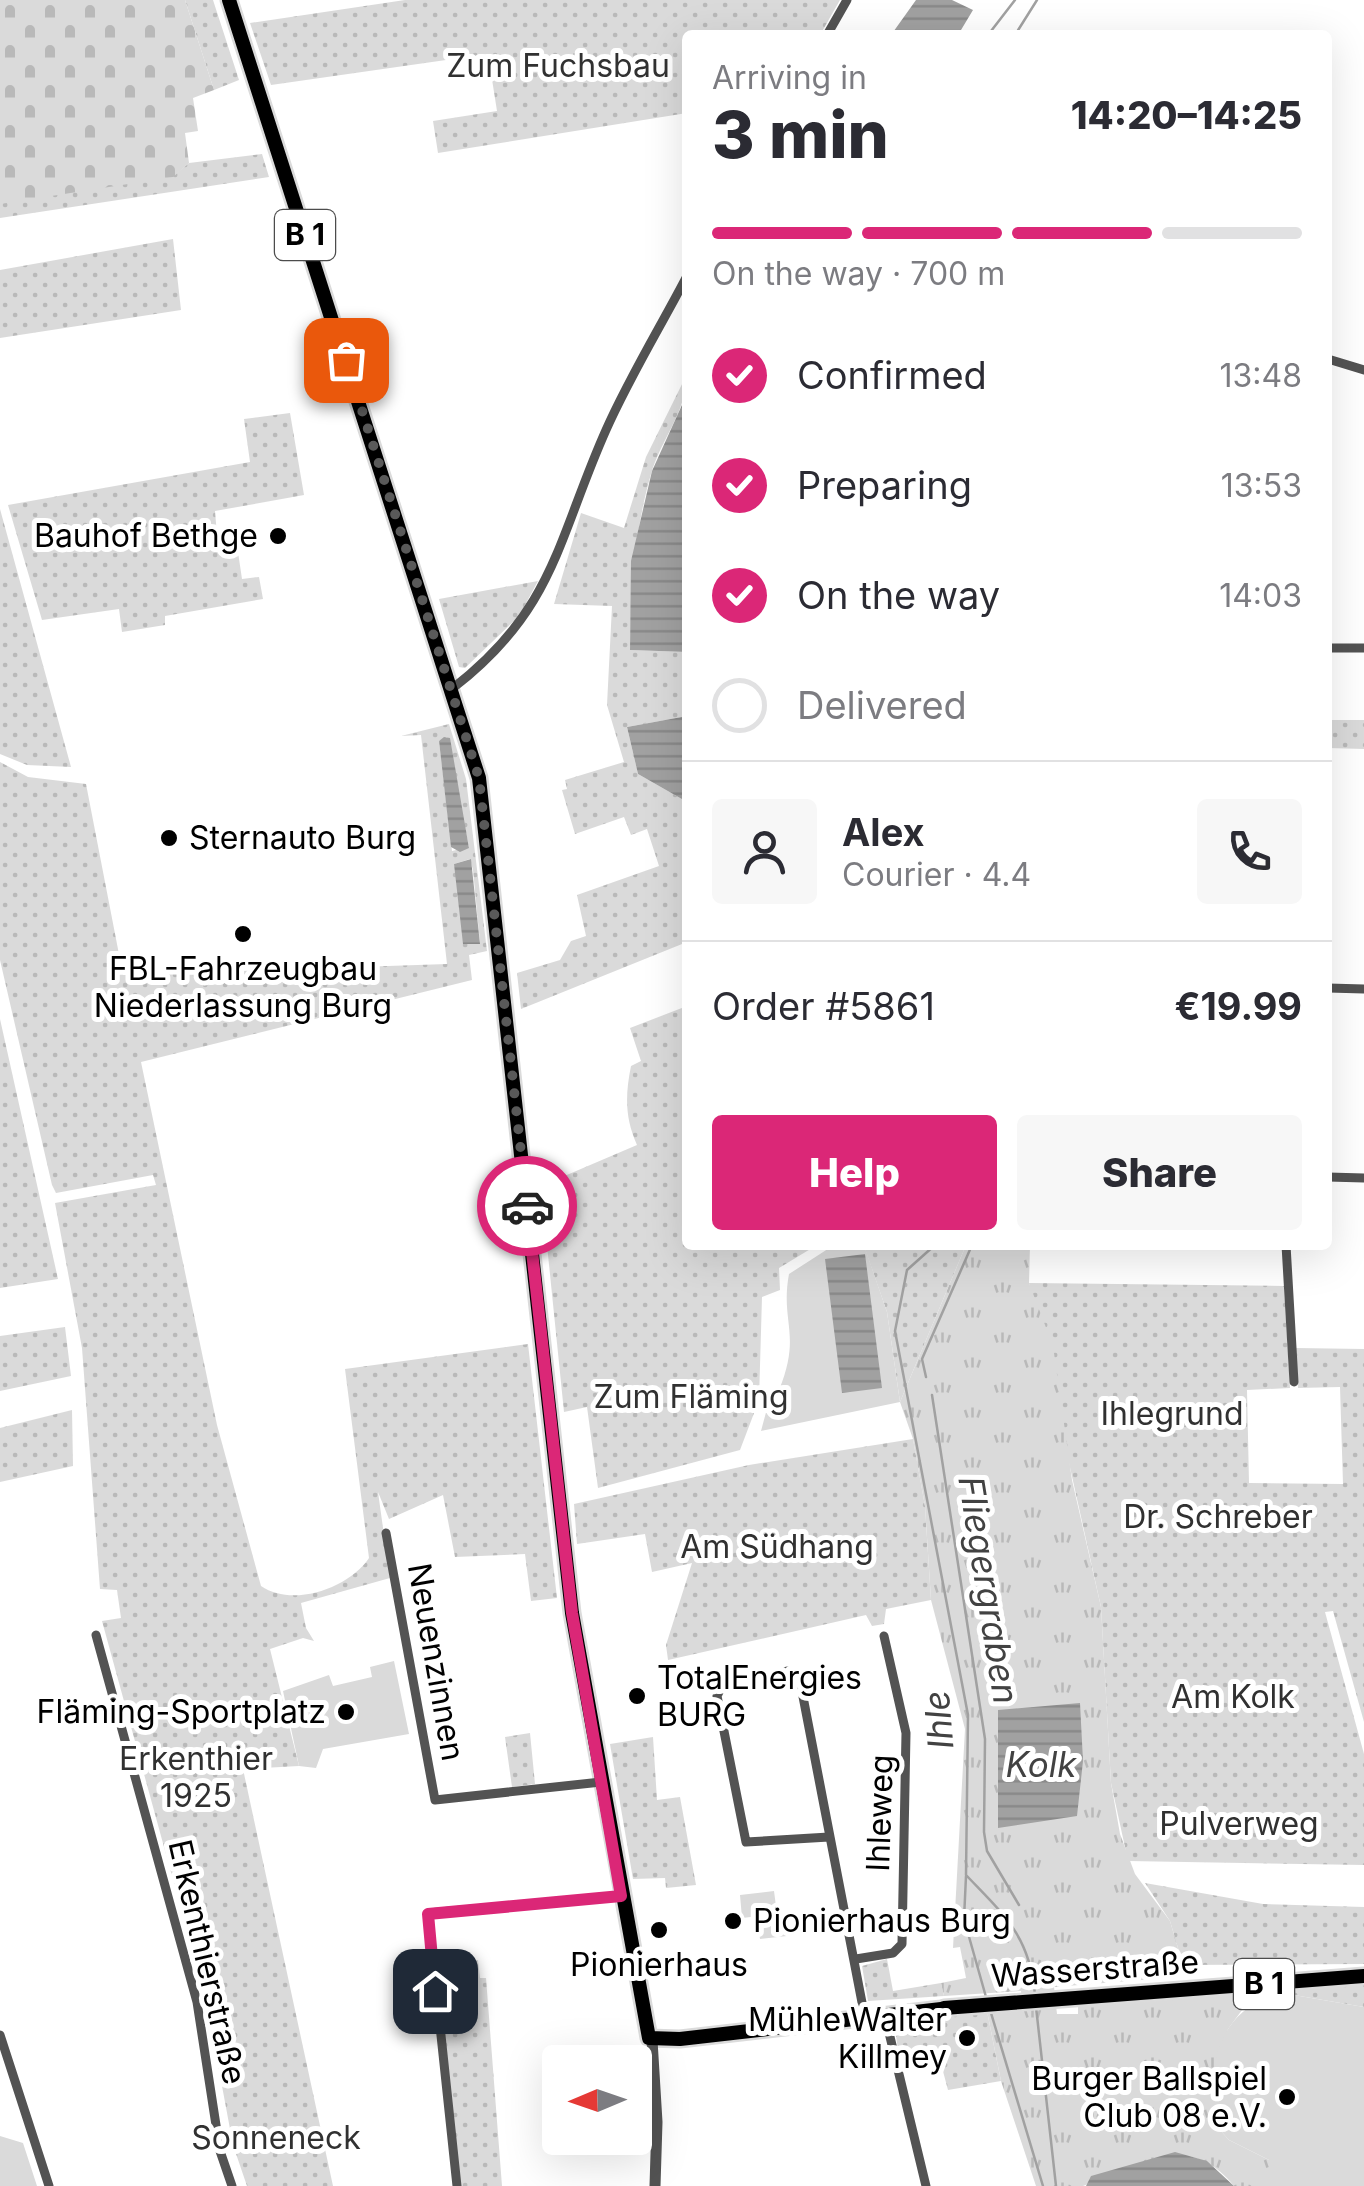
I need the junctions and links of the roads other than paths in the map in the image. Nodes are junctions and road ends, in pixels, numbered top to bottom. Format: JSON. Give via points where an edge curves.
{"nodes":[{"id":1,"x":229,"y":0,"type":"edge"},
{"id":2,"x":847,"y":0,"type":"edge"},
{"id":3,"x":830,"y":30,"type":"edge"},
{"id":4,"x":682,"y":285,"type":"edge"},
{"id":5,"x":1332,"y":360,"type":"edge"},
{"id":6,"x":1364,"y":370,"type":"edge"},
{"id":7,"x":1332,"y":648,"type":"edge"},
{"id":8,"x":1364,"y":648,"type":"edge"},
{"id":9,"x":453,"y":688,"type":"junction"},
{"id":10,"x":1332,"y":988,"type":"edge"},
{"id":11,"x":1364,"y":989,"type":"edge"},
{"id":12,"x":1332,"y":1177,"type":"edge"},
{"id":13,"x":1364,"y":1178,"type":"edge"},
{"id":14,"x":1286,"y":1250,"type":"edge"},
{"id":15,"x":1294,"y":1382,"type":"dead end"},
{"id":16,"x":386,"y":1533,"type":"dead end"},
{"id":17,"x":96,"y":1635,"type":"dead end"},
{"id":18,"x":884,"y":1636,"type":"dead end"},
{"id":19,"x":602,"y":1782,"type":"junction"},
{"id":20,"x":829,"y":1837,"type":"junction"},
{"id":21,"x":621,"y":1896,"type":"junction"},
{"id":22,"x":856,"y":1959,"type":"junction"},
{"id":23,"x":1364,"y":1976,"type":"edge"},
{"id":24,"x":885,"y":2016,"type":"junction"},
{"id":25,"x":865,"y":2018,"type":"junction"},
{"id":26,"x":0,"y":2035,"type":"edge"},
{"id":27,"x":652,"y":2040,"type":"junction"},
{"id":28,"x":49,"y":2186,"type":"edge"},
{"id":29,"x":232,"y":2186,"type":"edge"},
{"id":30,"x":457,"y":2186,"type":"edge"},
{"id":31,"x":655,"y":2186,"type":"edge"},
{"id":32,"x":926,"y":2186,"type":"edge"}],
"edges":[{"from":1,"to":9,"type":"main road","number":"B 1"},
{"from":2,"to":3,"type":"street"},
{"from":4,"to":9,"type":"street","via":[[609,423],[534,605],[506,642]]},
{"from":5,"to":6,"type":"street"},
{"from":7,"to":8,"type":"street"},
{"from":9,"to":19,"type":"main road","number":"B 1","via":[[484,805],[565,1562]]},
{"from":10,"to":11,"type":"street"},
{"from":12,"to":13,"type":"street"},
{"from":14,"to":15,"type":"street"},
{"from":16,"to":19,"type":"street","name":"Neuenzinnen","via":[[435,1800]]},
{"from":17,"to":29,"type":"street","name":"Erkenthierstraße","via":[[197,2002],[220,2151]]},
{"from":18,"to":22,"type":"street","name":"Ihleweg","via":[[906,1733],[902,1944],[893,1953]]},
{"from":19,"to":21,"type":"main road","number":"B 1"},
{"from":20,"to":20,"type":"street","via":[[796,1672],[721,1688],[717,1696],[746,1842]]},
{"from":20,"to":22,"type":"street"},
{"from":21,"to":27,"type":"main road","number":"B 1"},
{"from":21,"to":30,"type":"street","via":[[427,1916]]},
{"from":22,"to":25,"type":"street"},
{"from":23,"to":24,"type":"main road","name":"Wasserstraße","number":"B 1","via":[[906,2008]]},
{"from":24,"to":25,"type":"main road","name":"Wasserstraße","number":"B 1"},
{"from":24,"to":32,"type":"street"},
{"from":25,"to":27,"type":"main road","name":"Wasserstraße","number":"B 1"},
{"from":26,"to":28,"type":"street"},
{"from":27,"to":31,"type":"street"}]}
